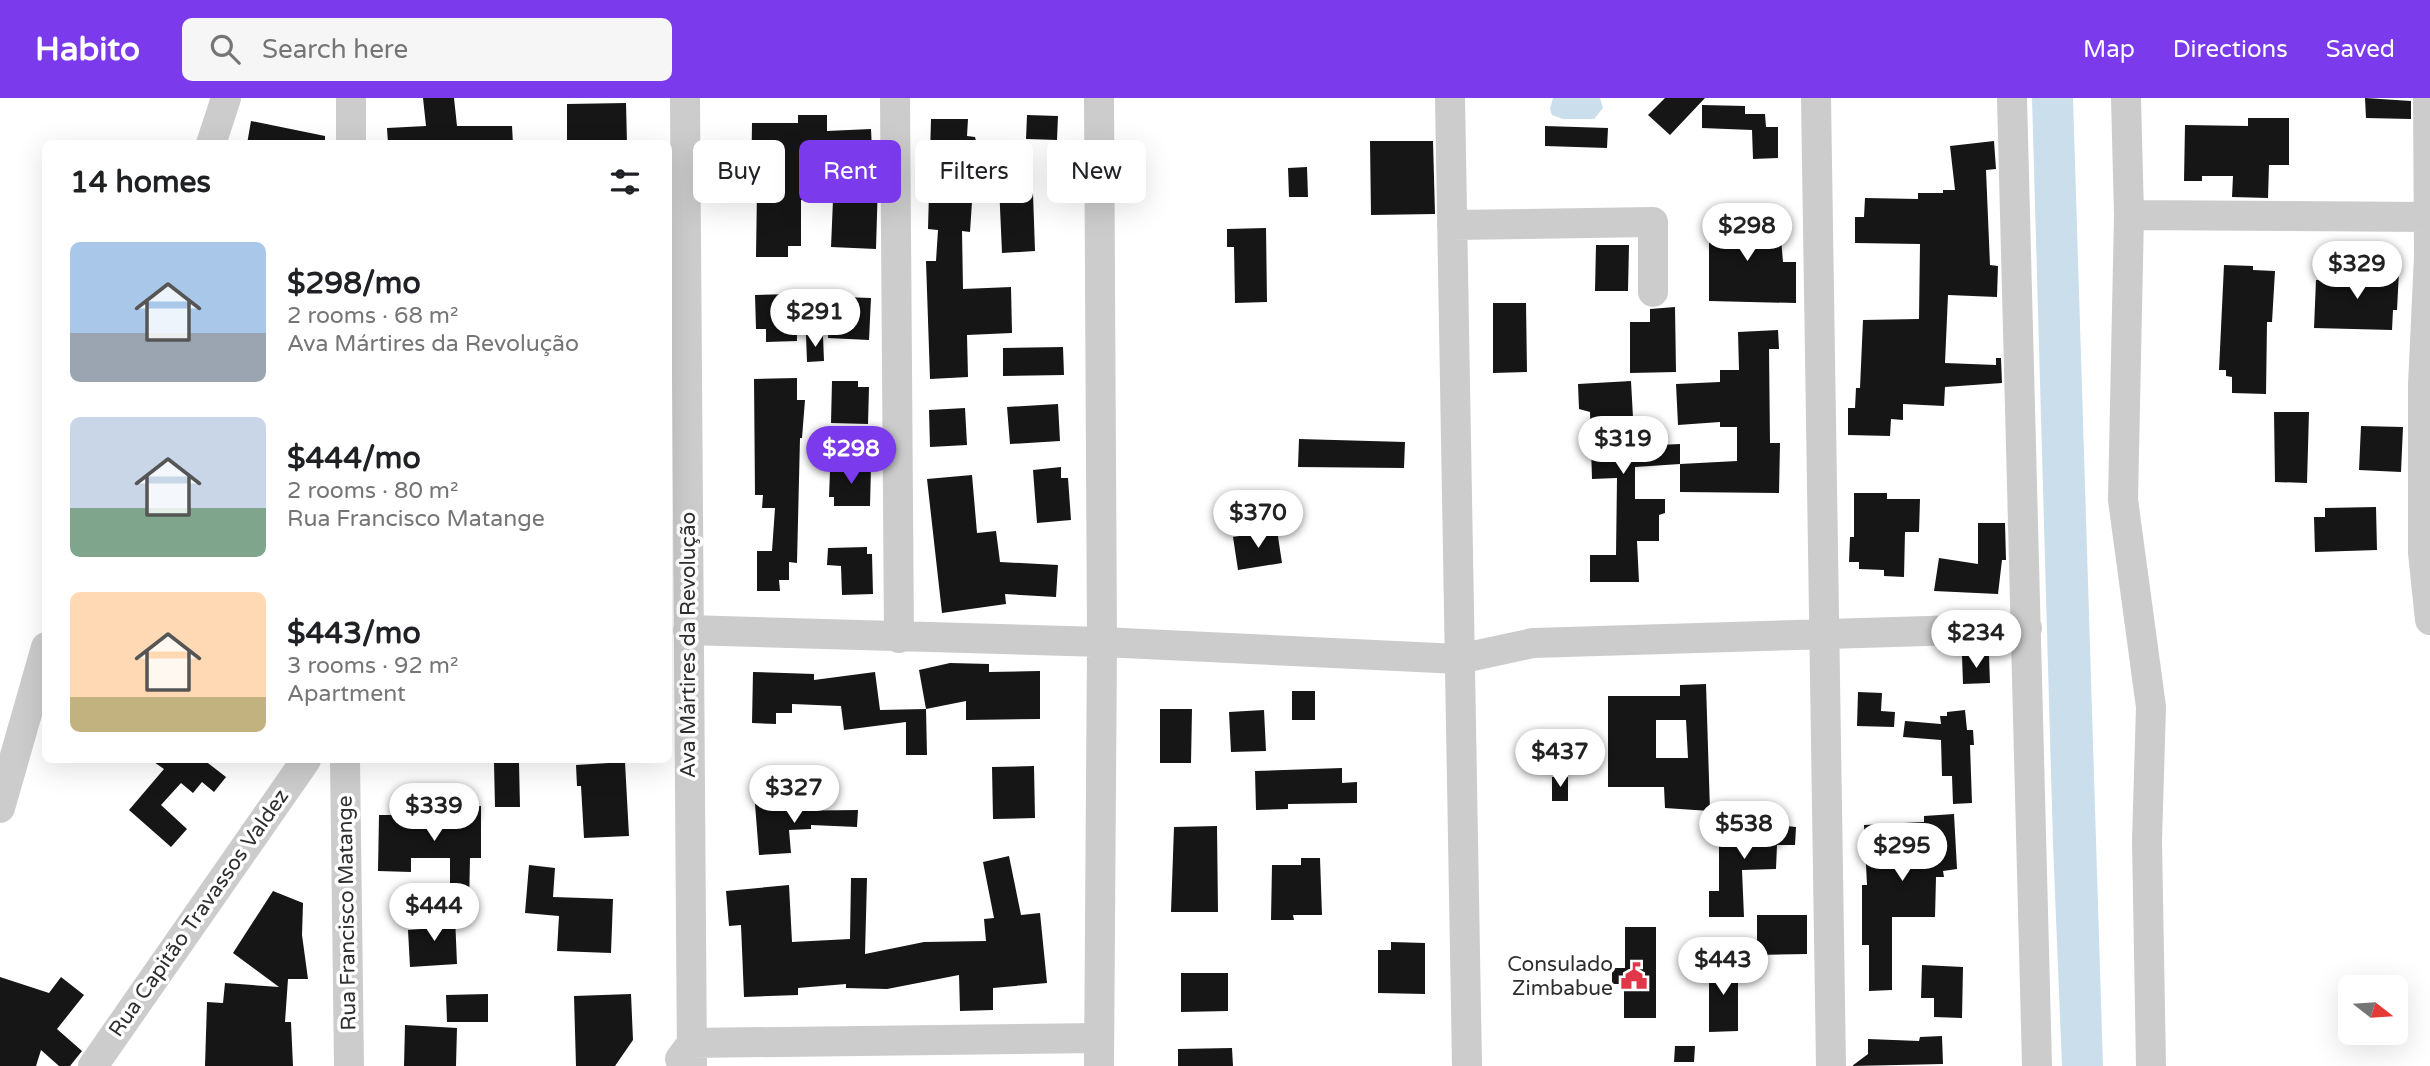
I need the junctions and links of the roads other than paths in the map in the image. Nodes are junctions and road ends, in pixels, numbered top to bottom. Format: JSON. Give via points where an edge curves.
{"nodes":[{"id":1,"x":226,"y":98,"type":"edge"},
{"id":2,"x":351,"y":98,"type":"edge"},
{"id":3,"x":685,"y":98,"type":"edge"},
{"id":4,"x":895,"y":98,"type":"edge"},
{"id":5,"x":1100,"y":98,"type":"edge"},
{"id":6,"x":1450,"y":98,"type":"edge"},
{"id":7,"x":1816,"y":98,"type":"edge"},
{"id":8,"x":2012,"y":98,"type":"edge"},
{"id":9,"x":2126,"y":98,"type":"edge"},
{"id":10,"x":2428,"y":98,"type":"edge"},
{"id":11,"x":212,"y":140,"type":"edge"},
{"id":12,"x":351,"y":140,"type":"edge"},
{"id":13,"x":2129,"y":215,"type":"junction"},
{"id":14,"x":2428,"y":217,"type":"edge"},
{"id":15,"x":1452,"y":225,"type":"junction"},
{"id":16,"x":677,"y":253,"type":"edge"},
{"id":17,"x":2429,"y":256,"type":"edge"},
{"id":18,"x":1653,"y":292,"type":"dead end"},
{"id":19,"x":2429,"y":615,"type":"edge"},
{"id":20,"x":2027,"y":628,"type":"junction"},
{"id":21,"x":688,"y":630,"type":"junction"},
{"id":22,"x":1824,"y":634,"type":"junction"},
{"id":23,"x":900,"y":638,"type":"junction"},
{"id":24,"x":1102,"y":642,"type":"junction"},
{"id":25,"x":1459,"y":659,"type":"junction"},
{"id":26,"x":42,"y":661,"type":"edge"},
{"id":27,"x":304,"y":763,"type":"edge"},
{"id":28,"x":345,"y":763,"type":"edge"},
{"id":29,"x":0,"y":808,"type":"edge"},
{"id":30,"x":1099,"y":1052,"type":"edge"},
{"id":31,"x":686,"y":1058,"type":"edge"},
{"id":32,"x":93,"y":1066,"type":"edge"},
{"id":33,"x":349,"y":1066,"type":"edge"},
{"id":34,"x":1467,"y":1066,"type":"edge"},
{"id":35,"x":1831,"y":1066,"type":"edge"},
{"id":36,"x":2037,"y":1066,"type":"edge"},
{"id":37,"x":2151,"y":1066,"type":"edge"}],
"edges":[{"from":1,"to":11,"type":"street"},
{"from":2,"to":12,"type":"street"},
{"from":3,"to":16,"type":"street","name":"Ava Mártires da Revolução"},
{"from":4,"to":23,"type":"street"},
{"from":5,"to":24,"type":"street"},
{"from":6,"to":15,"type":"street"},
{"from":7,"to":22,"type":"street"},
{"from":8,"to":20,"type":"street"},
{"from":9,"to":13,"type":"street"},
{"from":10,"to":14,"type":"street"},
{"from":13,"to":14,"type":"street"},
{"from":13,"to":37,"type":"street","via":[[2123,500],[2151,707],[2147,841]]},
{"from":14,"to":17,"type":"street"},
{"from":15,"to":18,"type":"street","via":[[1653,222]]},
{"from":15,"to":25,"type":"street"},
{"from":16,"to":21,"type":"street","name":"Ava Mártires da Revolução"},
{"from":17,"to":19,"type":"street","via":[[2423,385],[2423,553]]},
{"from":20,"to":22,"type":"street"},
{"from":20,"to":36,"type":"street"},
{"from":21,"to":23,"type":"street"},
{"from":21,"to":31,"type":"street","name":"Ava Mártires da Revolução"},
{"from":22,"to":25,"type":"street","via":[[1533,643]]},
{"from":22,"to":35,"type":"street"},
{"from":23,"to":24,"type":"street"},
{"from":24,"to":25,"type":"street"},
{"from":24,"to":30,"type":"street"},
{"from":25,"to":34,"type":"street"},
{"from":26,"to":29,"type":"street"},
{"from":27,"to":32,"type":"street","name":"Rua Capitão Travassos Valdez"},
{"from":28,"to":33,"type":"street","name":"Rua Francisco Matange"},
{"from":30,"to":31,"type":"street"}]}
